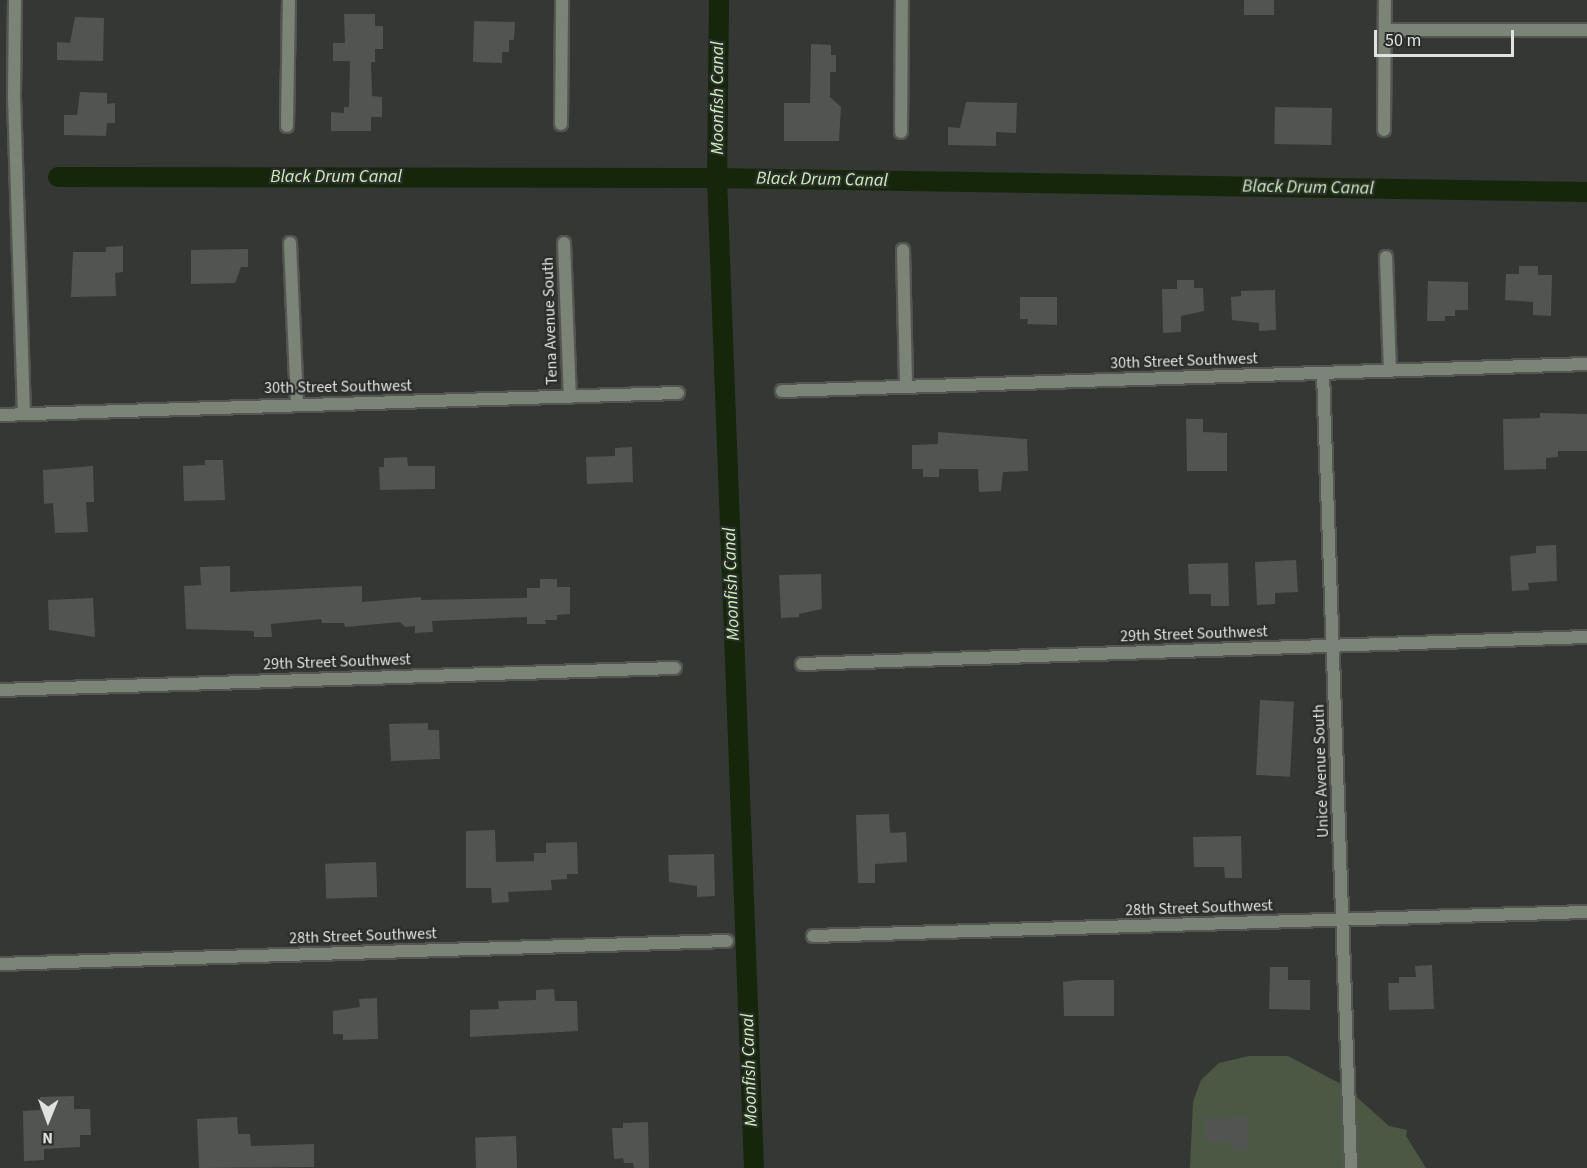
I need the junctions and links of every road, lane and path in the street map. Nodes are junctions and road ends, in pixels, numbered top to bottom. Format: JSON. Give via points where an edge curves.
{"nodes":[{"id":1,"x":15,"y":0,"type":"edge"},
{"id":2,"x":289,"y":0,"type":"edge"},
{"id":3,"x":562,"y":0,"type":"edge"},
{"id":4,"x":902,"y":0,"type":"edge"},
{"id":5,"x":1386,"y":0,"type":"edge"},
{"id":6,"x":1385,"y":30,"type":"junction"},
{"id":7,"x":1587,"y":30,"type":"edge"},
{"id":8,"x":561,"y":124,"type":"dead end"},
{"id":9,"x":287,"y":126,"type":"dead end"},
{"id":10,"x":1384,"y":130,"type":"dead end"},
{"id":11,"x":901,"y":132,"type":"dead end"},
{"id":12,"x":290,"y":243,"type":"dead end"},
{"id":13,"x":564,"y":243,"type":"dead end"},
{"id":14,"x":903,"y":250,"type":"dead end"},
{"id":15,"x":1386,"y":257,"type":"dead end"},
{"id":16,"x":1587,"y":364,"type":"edge"},
{"id":17,"x":1390,"y":370,"type":"junction"},
{"id":18,"x":1323,"y":373,"type":"junction"},
{"id":19,"x":906,"y":387,"type":"junction"},
{"id":20,"x":782,"y":391,"type":"dead end"},
{"id":21,"x":678,"y":393,"type":"dead end"},
{"id":22,"x":570,"y":397,"type":"junction"},
{"id":23,"x":297,"y":405,"type":"junction"},
{"id":24,"x":24,"y":414,"type":"junction"},
{"id":25,"x":0,"y":415,"type":"edge"},
{"id":26,"x":1587,"y":638,"type":"edge"},
{"id":27,"x":1334,"y":645,"type":"junction"},
{"id":28,"x":802,"y":664,"type":"dead end"},
{"id":29,"x":675,"y":668,"type":"dead end"},
{"id":30,"x":0,"y":690,"type":"edge"},
{"id":31,"x":1587,"y":912,"type":"edge"},
{"id":32,"x":1342,"y":920,"type":"junction"},
{"id":33,"x":813,"y":936,"type":"dead end"},
{"id":34,"x":727,"y":941,"type":"dead end"},
{"id":35,"x":0,"y":964,"type":"edge"},
{"id":36,"x":1351,"y":1168,"type":"edge"}],
"edges":[{"from":1,"to":24,"type":"street","via":[[14,97]]},
{"from":2,"to":9,"type":"street"},
{"from":3,"to":8,"type":"street"},
{"from":4,"to":11,"type":"street"},
{"from":5,"to":6,"type":"street"},
{"from":6,"to":7,"type":"street"},
{"from":6,"to":10,"type":"street"},
{"from":12,"to":23,"type":"street"},
{"from":13,"to":22,"type":"street","name":"Tena Avenue South"},
{"from":14,"to":19,"type":"street"},
{"from":15,"to":17,"type":"street"},
{"from":16,"to":17,"type":"street","name":"30th Street Southwest"},
{"from":17,"to":18,"type":"street","name":"30th Street Southwest"},
{"from":18,"to":19,"type":"street","name":"30th Street Southwest"},
{"from":18,"to":27,"type":"street","name":"Unice Avenue South"},
{"from":19,"to":20,"type":"street","name":"30th Street Southwest"},
{"from":21,"to":22,"type":"street","name":"30th Street Southwest"},
{"from":22,"to":23,"type":"street","name":"30th Street Southwest"},
{"from":23,"to":24,"type":"street","name":"30th Street Southwest"},
{"from":24,"to":25,"type":"street","name":"30th Street Southwest"},
{"from":26,"to":27,"type":"street","name":"29th Street Southwest"},
{"from":27,"to":28,"type":"street","name":"29th Street Southwest"},
{"from":27,"to":32,"type":"street","name":"Unice Avenue South"},
{"from":29,"to":30,"type":"street","name":"29th Street Southwest"},
{"from":31,"to":32,"type":"street","name":"28th Street Southwest"},
{"from":32,"to":33,"type":"street","name":"28th Street Southwest"},
{"from":32,"to":36,"type":"street","name":"Unice Avenue South"},
{"from":34,"to":35,"type":"street","name":"28th Street Southwest"}]}
